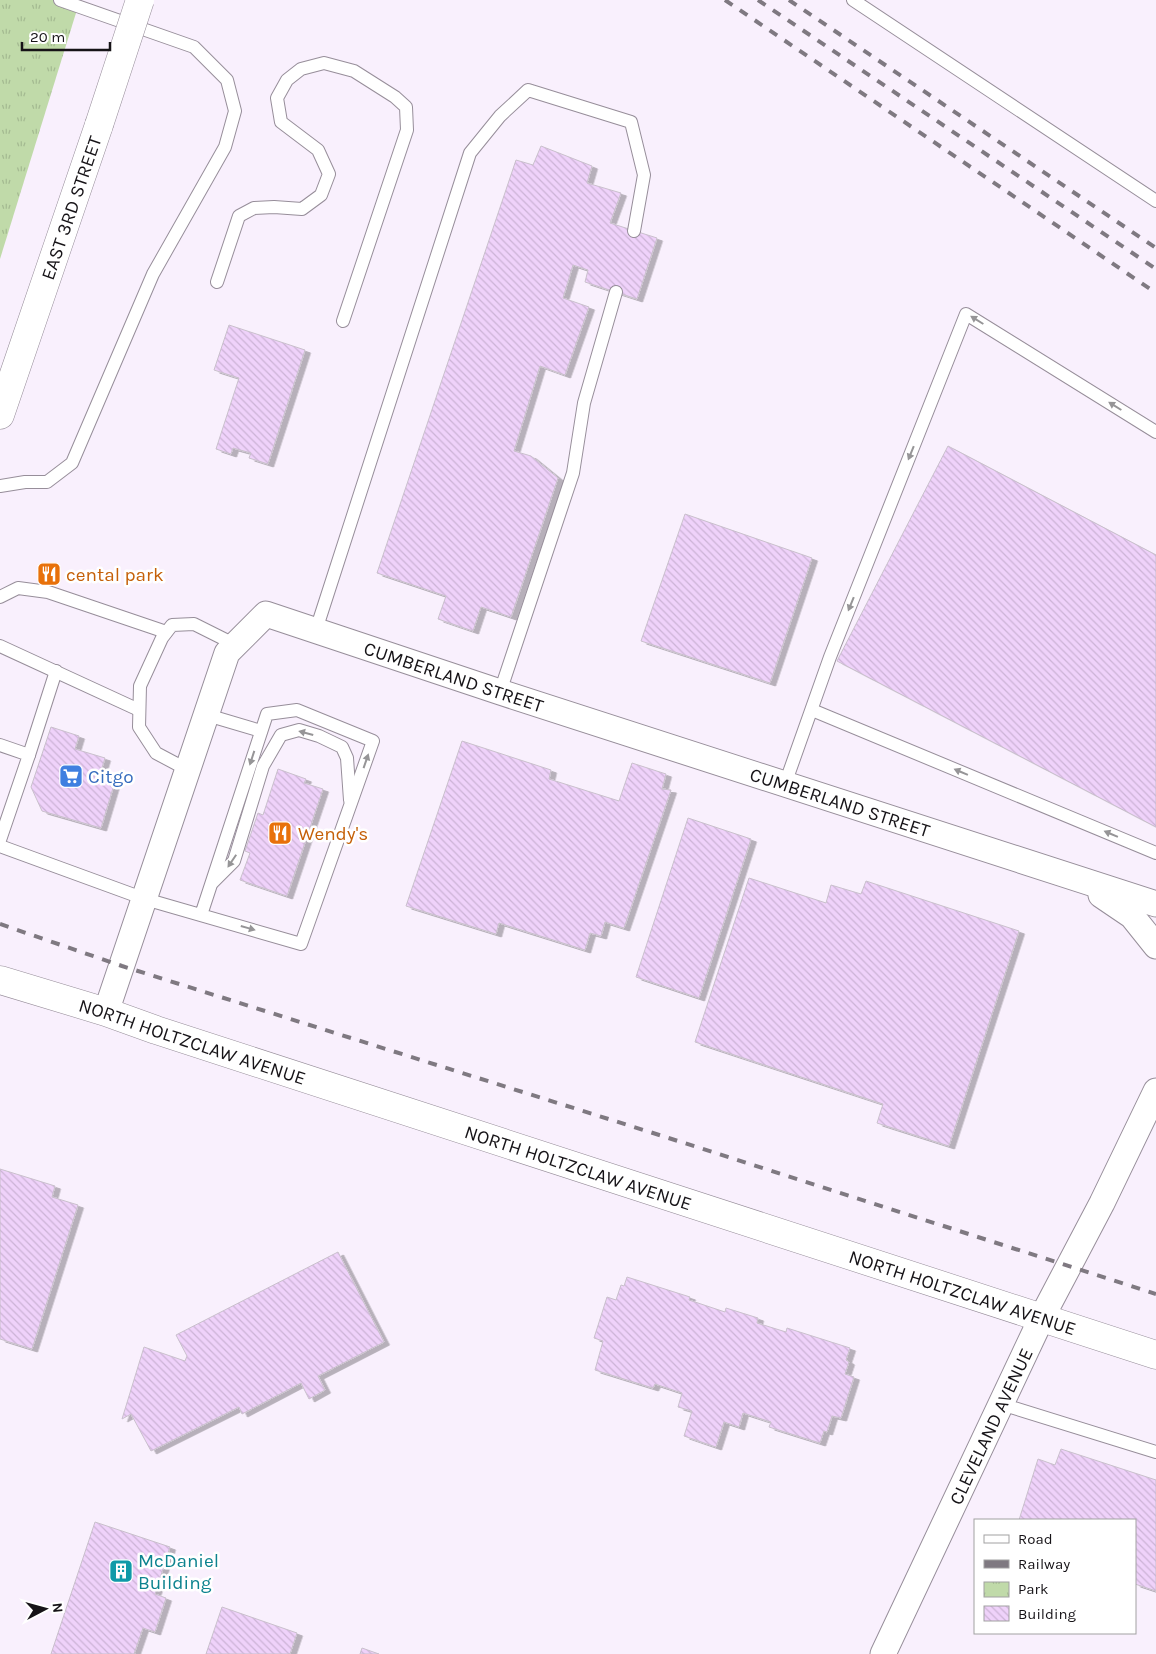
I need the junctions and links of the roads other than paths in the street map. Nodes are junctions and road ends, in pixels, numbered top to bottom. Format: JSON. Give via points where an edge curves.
{"nodes":[{"id":1,"x":60,"y":0,"type":"edge"},
{"id":2,"x":140,"y":0,"type":"edge"},
{"id":3,"x":853,"y":0,"type":"edge"},
{"id":4,"x":1156,"y":201,"type":"edge"},
{"id":5,"x":634,"y":230,"type":"dead end"},
{"id":6,"x":217,"y":282,"type":"dead end"},
{"id":7,"x":616,"y":292,"type":"dead end"},
{"id":8,"x":343,"y":321,"type":"dead end"},
{"id":9,"x":0,"y":414,"type":"edge"},
{"id":10,"x":1156,"y":432,"type":"edge"},
{"id":11,"x":0,"y":486,"type":"edge"},
{"id":12,"x":0,"y":598,"type":"edge"},
{"id":13,"x":316,"y":630,"type":"junction"},
{"id":14,"x":166,"y":632,"type":"junction"},
{"id":15,"x":236,"y":645,"type":"junction"},
{"id":16,"x":0,"y":646,"type":"edge"},
{"id":17,"x":56,"y":671,"type":"junction"},
{"id":18,"x":500,"y":692,"type":"junction"},
{"id":19,"x":139,"y":710,"type":"junction"},
{"id":20,"x":812,"y":710,"type":"junction"},
{"id":21,"x":207,"y":715,"type":"junction"},
{"id":22,"x":261,"y":732,"type":"junction"},
{"id":23,"x":0,"y":745,"type":"edge"},
{"id":24,"x":29,"y":756,"type":"junction"},
{"id":25,"x":188,"y":770,"type":"junction"},
{"id":26,"x":785,"y":784,"type":"junction"},
{"id":27,"x":350,"y":808,"type":"junction"},
{"id":28,"x":0,"y":840,"type":"edge"},
{"id":29,"x":0,"y":846,"type":"edge"},
{"id":30,"x":1156,"y":853,"type":"edge"},
{"id":31,"x":1056,"y":872,"type":"junction"},
{"id":32,"x":211,"y":884,"type":"junction"},
{"id":33,"x":145,"y":899,"type":"junction"},
{"id":34,"x":1156,"y":904,"type":"edge"},
{"id":35,"x":201,"y":915,"type":"junction"},
{"id":36,"x":1156,"y":946,"type":"edge"},
{"id":37,"x":0,"y":980,"type":"edge"},
{"id":38,"x":106,"y":1012,"type":"junction"},
{"id":39,"x":1156,"y":1091,"type":"edge"},
{"id":40,"x":1042,"y":1317,"type":"junction"},
{"id":41,"x":1156,"y":1355,"type":"edge"},
{"id":42,"x":1001,"y":1404,"type":"junction"},
{"id":43,"x":1156,"y":1452,"type":"edge"},
{"id":44,"x":883,"y":1654,"type":"edge"}],
"edges":[{"from":1,"to":11,"type":"lane","via":[[194,47],[227,80],[235,111],[225,147],[153,274],[72,463],[47,482]]},
{"from":2,"to":9,"type":"main road","name":"EAST 3RD STREET","bridge":true},
{"from":3,"to":4,"type":"lane"},
{"from":5,"to":13,"type":"lane","via":[[644,174],[631,122],[528,90],[500,116],[470,154]]},
{"from":6,"to":8,"type":"lane","via":[[239,216],[254,208],[302,209],[321,195],[330,174],[318,150],[280,122],[277,98],[287,80],[301,69],[324,63],[354,71],[406,107],[407,130]]},
{"from":7,"to":18,"type":"lane","via":[[584,403],[573,473]]},
{"from":10,"to":20,"type":"lane","one_way":true,"via":[[966,314]]},
{"from":12,"to":14,"type":"lane","via":[[18,588],[48,592]]},
{"from":13,"to":15,"type":"street","name":"CUMBERLAND STREET","via":[[266,614]]},
{"from":13,"to":18,"type":"street","name":"CUMBERLAND STREET"},
{"from":14,"to":15,"type":"lane","via":[[172,624],[194,624]]},
{"from":14,"to":19,"type":"lane","via":[[140,686]]},
{"from":15,"to":21,"type":"street","name":"CUMBERLAND STREET","via":[[227,653]]},
{"from":16,"to":17,"type":"lane"},
{"from":17,"to":19,"type":"lane"},
{"from":17,"to":24,"type":"lane"},
{"from":18,"to":26,"type":"street","name":"CUMBERLAND STREET"},
{"from":19,"to":25,"type":"lane","via":[[139,727],[156,753]]},
{"from":20,"to":26,"type":"lane"},
{"from":30,"to":20,"type":"lane","one_way":true},
{"from":21,"to":22,"type":"lane"},
{"from":21,"to":25,"type":"street","name":"CUMBERLAND STREET"},
{"from":27,"to":22,"type":"lane","one_way":true,"via":[[373,741],[297,710],[267,714]]},
{"from":22,"to":32,"type":"lane","one_way":true},
{"from":23,"to":24,"type":"lane"},
{"from":24,"to":28,"type":"lane"},
{"from":25,"to":33,"type":"street","name":"CUMBERLAND STREET"},
{"from":26,"to":31,"type":"street","name":"CUMBERLAND STREET"},
{"from":27,"to":32,"type":"lane","one_way":true,"via":[[347,758],[342,747],[299,730],[281,735],[263,766],[234,861]]},
{"from":35,"to":27,"type":"lane","one_way":true,"via":[[301,944]]},
{"from":29,"to":33,"type":"lane"},
{"from":31,"to":34,"type":"street","name":"CUMBERLAND STREET"},
{"from":31,"to":36,"type":"street","name":"CUMBERLAND STREET","via":[[1096,891],[1132,916]]},
{"from":32,"to":35,"type":"lane"},
{"from":33,"to":35,"type":"lane"},
{"from":33,"to":38,"type":"street","name":"CUMBERLAND STREET"},
{"from":37,"to":38,"type":"main road","name":"NORTH HOLTZCLAW AVENUE"},
{"from":38,"to":40,"type":"main road","name":"NORTH HOLTZCLAW AVENUE"},
{"from":39,"to":40,"type":"street","name":"CLEVELAND AVENUE"},
{"from":40,"to":41,"type":"main road","name":"NORTH HOLTZCLAW AVENUE"},
{"from":40,"to":42,"type":"street","name":"CLEVELAND AVENUE"},
{"from":42,"to":43,"type":"lane"},
{"from":42,"to":44,"type":"street","name":"CLEVELAND AVENUE"}]}
